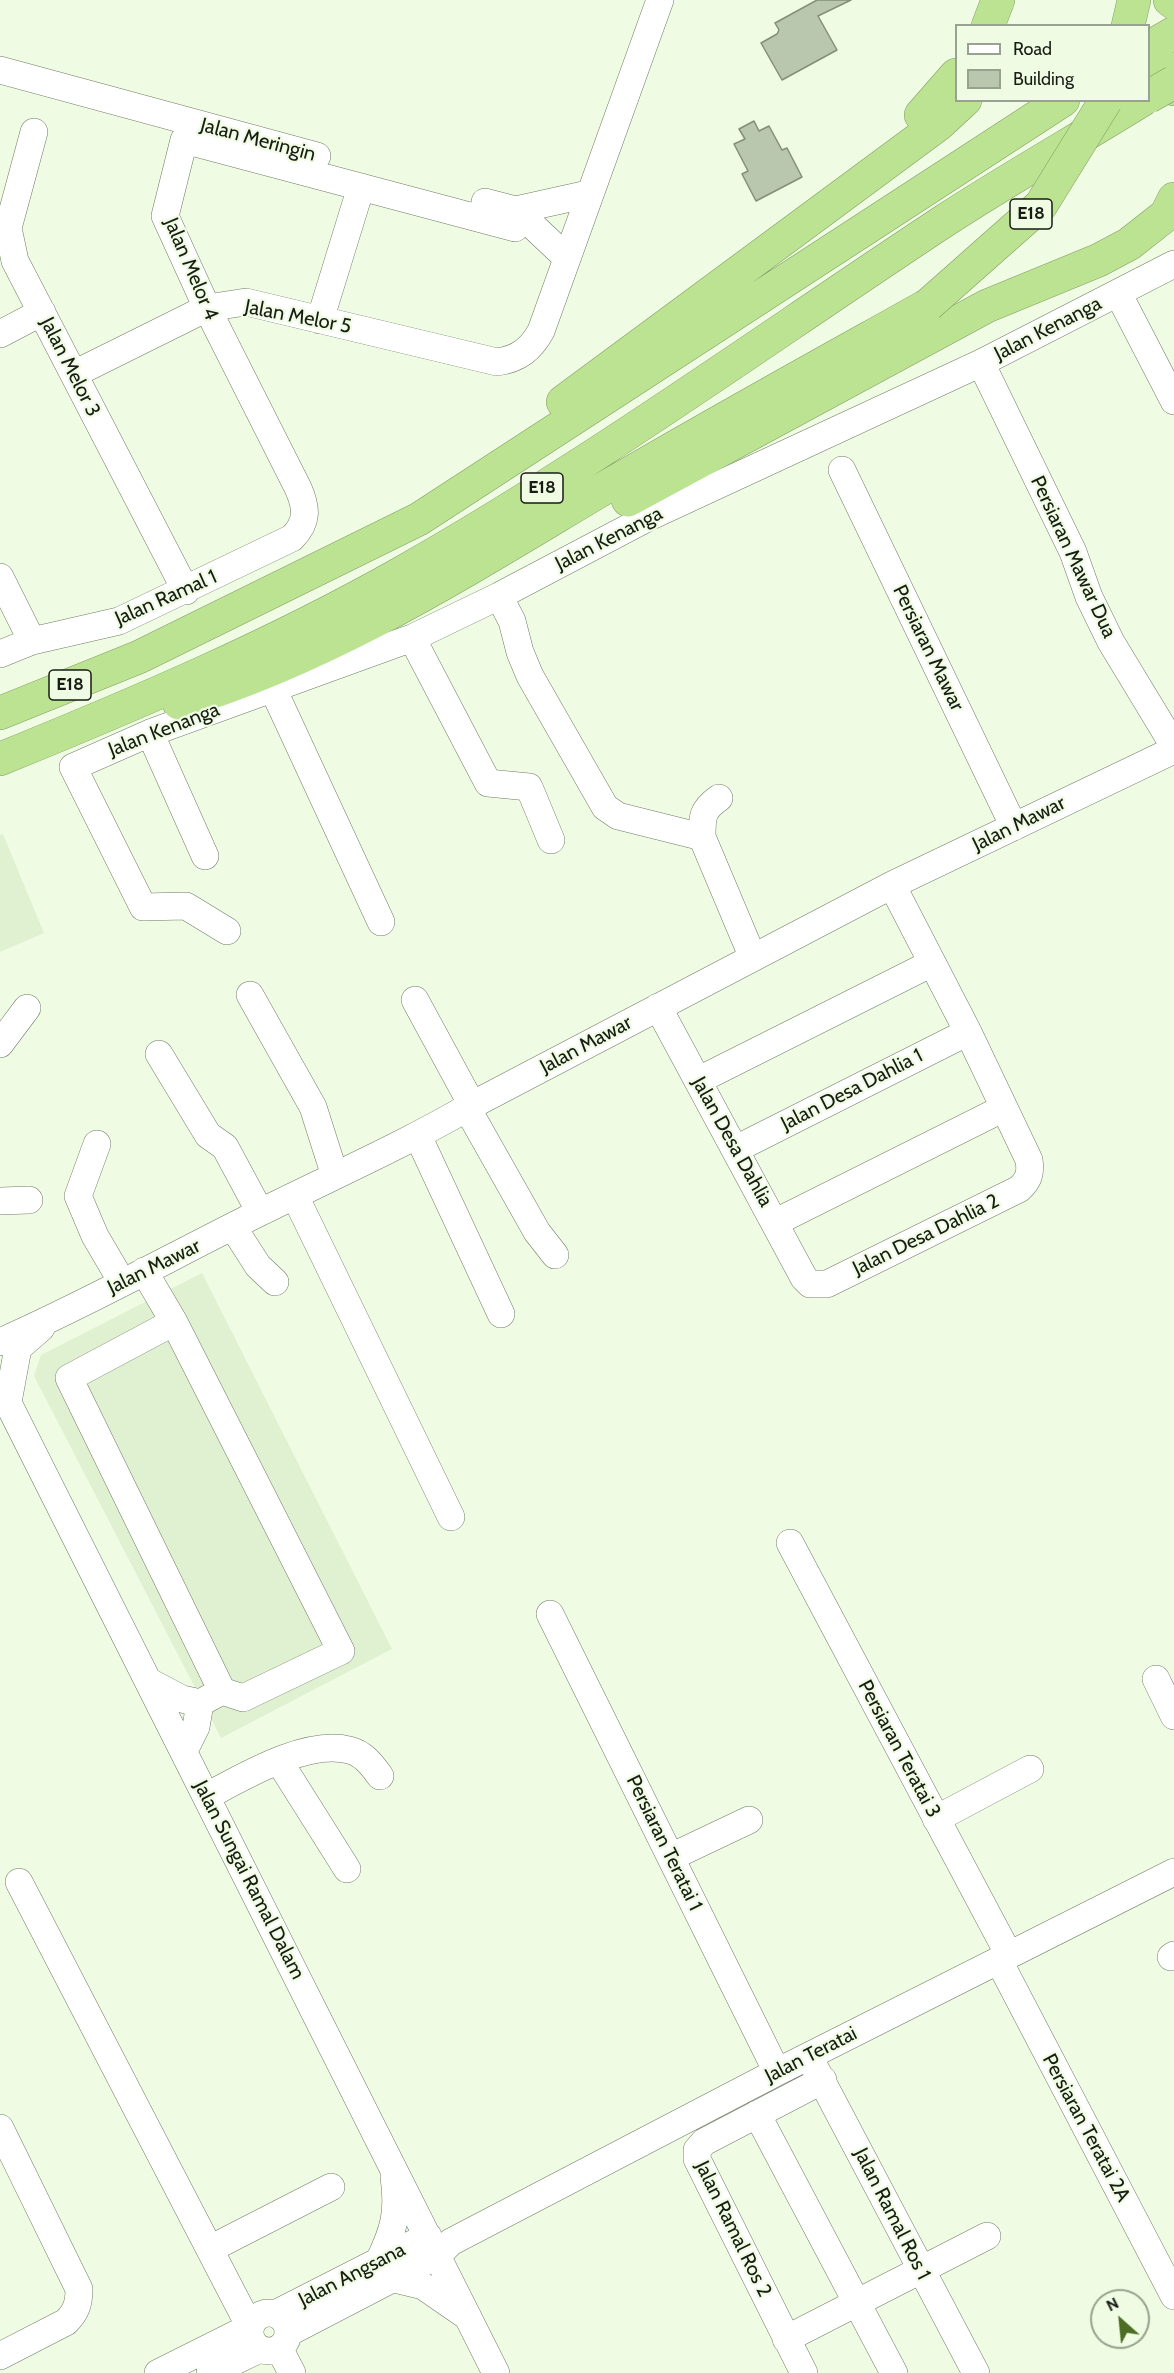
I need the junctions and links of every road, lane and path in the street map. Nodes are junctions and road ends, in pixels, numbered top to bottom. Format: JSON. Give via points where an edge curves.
{"nodes":[{"id":1,"x":660,"y":0,"type":"edge"},
{"id":2,"x":998,"y":0,"type":"edge"},
{"id":3,"x":1134,"y":0,"type":"edge"},
{"id":4,"x":1170,"y":0,"type":"edge"},
{"id":5,"x":1174,"y":3,"type":"edge"},
{"id":6,"x":989,"y":24,"type":"edge"},
{"id":7,"x":1128,"y":24,"type":"edge"},
{"id":8,"x":1174,"y":33,"type":"edge"},
{"id":9,"x":1150,"y":47,"type":"edge"},
{"id":10,"x":1150,"y":55,"type":"edge"},
{"id":11,"x":0,"y":70,"type":"edge"},
{"id":12,"x":955,"y":78,"type":"edge"},
{"id":13,"x":1174,"y":82,"type":"edge"},
{"id":14,"x":1174,"y":89,"type":"edge"},
{"id":15,"x":1150,"y":96,"type":"edge"},
{"id":16,"x":963,"y":102,"type":"edge"},
{"id":17,"x":1060,"y":102,"type":"edge"},
{"id":18,"x":1105,"y":102,"type":"edge"},
{"id":19,"x":1139,"y":102,"type":"edge"},
{"id":20,"x":34,"y":132,"type":"dead end"},
{"id":21,"x":856,"y":183,"type":"junction"},
{"id":22,"x":361,"y":187,"type":"junction"},
{"id":23,"x":588,"y":194,"type":"junction"},
{"id":24,"x":1174,"y":199,"type":"edge"},
{"id":25,"x":516,"y":219,"type":"junction"},
{"id":26,"x":1174,"y":222,"type":"edge"},
{"id":27,"x":1130,"y":244,"type":"junction"},
{"id":28,"x":567,"y":258,"type":"junction"},
{"id":29,"x":1174,"y":264,"type":"edge"},
{"id":30,"x":1118,"y":293,"type":"junction"},
{"id":31,"x":207,"y":308,"type":"junction"},
{"id":32,"x":42,"y":312,"type":"junction"},
{"id":33,"x":320,"y":320,"type":"junction"},
{"id":34,"x":0,"y":334,"type":"edge"},
{"id":35,"x":981,"y":363,"type":"junction"},
{"id":36,"x":74,"y":374,"type":"junction"},
{"id":37,"x":1174,"y":401,"type":"edge"},
{"id":38,"x":525,"y":451,"type":"junction"},
{"id":39,"x":842,"y":470,"type":"dead end"},
{"id":40,"x":292,"y":538,"type":"joint"},
{"id":41,"x":0,"y":577,"type":"edge"},
{"id":42,"x":186,"y":591,"type":"junction"},
{"id":43,"x":499,"y":596,"type":"junction"},
{"id":44,"x":404,"y":607,"type":"junction"},
{"id":45,"x":412,"y":638,"type":"junction"},
{"id":46,"x":32,"y":641,"type":"junction"},
{"id":47,"x":0,"y":654,"type":"edge"},
{"id":48,"x":139,"y":657,"type":"junction"},
{"id":49,"x":273,"y":689,"type":"junction"},
{"id":50,"x":0,"y":702,"type":"edge"},
{"id":51,"x":0,"y":713,"type":"edge"},
{"id":52,"x":111,"y":714,"type":"junction"},
{"id":53,"x":150,"y":733,"type":"junction"},
{"id":54,"x":36,"y":744,"type":"junction"},
{"id":55,"x":1174,"y":748,"type":"edge"},
{"id":56,"x":0,"y":759,"type":"edge"},
{"id":57,"x":73,"y":767,"type":"junction"},
{"id":58,"x":719,"y":798,"type":"dead end"},
{"id":59,"x":1014,"y":827,"type":"junction"},
{"id":60,"x":702,"y":837,"type":"junction"},
{"id":61,"x":551,"y":840,"type":"dead end"},
{"id":62,"x":205,"y":856,"type":"dead end"},
{"id":63,"x":892,"y":885,"type":"junction"},
{"id":64,"x":381,"y":922,"type":"dead end"},
{"id":65,"x":227,"y":931,"type":"dead end"},
{"id":66,"x":753,"y":958,"type":"junction"},
{"id":67,"x":932,"y":963,"type":"junction"},
{"id":68,"x":250,"y":995,"type":"dead end"},
{"id":69,"x":415,"y":1000,"type":"dead end"},
{"id":70,"x":658,"y":1007,"type":"junction"},
{"id":71,"x":27,"y":1008,"type":"dead end"},
{"id":72,"x":968,"y":1032,"type":"junction"},
{"id":73,"x":0,"y":1044,"type":"edge"},
{"id":74,"x":159,"y":1054,"type":"dead end"},
{"id":75,"x":699,"y":1080,"type":"junction"},
{"id":76,"x":469,"y":1106,"type":"junction"},
{"id":77,"x":1004,"y":1107,"type":"junction"},
{"id":78,"x":418,"y":1136,"type":"junction"},
{"id":79,"x":98,"y":1144,"type":"dead end"},
{"id":80,"x":736,"y":1149,"type":"junction"},
{"id":81,"x":335,"y":1176,"type":"junction"},
{"id":82,"x":295,"y":1196,"type":"junction"},
{"id":83,"x":29,"y":1200,"type":"dead end"},
{"id":84,"x":0,"y":1201,"type":"edge"},
{"id":85,"x":260,"y":1212,"type":"junction"},
{"id":86,"x":776,"y":1222,"type":"junction"},
{"id":87,"x":233,"y":1227,"type":"junction"},
{"id":88,"x":555,"y":1255,"type":"dead end"},
{"id":89,"x":133,"y":1277,"type":"junction"},
{"id":90,"x":804,"y":1278,"type":"joint"},
{"id":91,"x":275,"y":1282,"type":"dead end"},
{"id":92,"x":501,"y":1314,"type":"dead end"},
{"id":93,"x":48,"y":1321,"type":"junction"},
{"id":94,"x":174,"y":1322,"type":"junction"},
{"id":95,"x":0,"y":1325,"type":"edge"},
{"id":96,"x":0,"y":1342,"type":"edge"},
{"id":97,"x":4,"y":1395,"type":"edge"},
{"id":98,"x":450,"y":1517,"type":"dead end"},
{"id":99,"x":790,"y":1543,"type":"dead end"},
{"id":100,"x":549,"y":1614,"type":"dead end"},
{"id":101,"x":1156,"y":1679,"type":"dead end"},
{"id":102,"x":148,"y":1681,"type":"junction"},
{"id":103,"x":211,"y":1697,"type":"junction"},
{"id":104,"x":1174,"y":1716,"type":"edge"},
{"id":105,"x":184,"y":1751,"type":"junction"},
{"id":106,"x":279,"y":1761,"type":"junction"},
{"id":107,"x":1030,"y":1769,"type":"dead end"},
{"id":108,"x":380,"y":1776,"type":"dead end"},
{"id":109,"x":207,"y":1796,"type":"junction"},
{"id":110,"x":936,"y":1819,"type":"junction"},
{"id":111,"x":749,"y":1820,"type":"dead end"},
{"id":112,"x":670,"y":1857,"type":"junction"},
{"id":113,"x":347,"y":1869,"type":"dead end"},
{"id":114,"x":1174,"y":1872,"type":"edge"},
{"id":115,"x":19,"y":1882,"type":"dead end"},
{"id":116,"x":1004,"y":1958,"type":"junction"},
{"id":117,"x":808,"y":2056,"type":"junction"},
{"id":118,"x":777,"y":2072,"type":"junction"},
{"id":119,"x":823,"y":2080,"type":"junction"},
{"id":120,"x":756,"y":2114,"type":"junction"},
{"id":121,"x":0,"y":2128,"type":"edge"},
{"id":122,"x":392,"y":2164,"type":"junction"},
{"id":123,"x":331,"y":2187,"type":"dead end"},
{"id":124,"x":987,"y":2236,"type":"dead end"},
{"id":125,"x":439,"y":2244,"type":"junction"},
{"id":126,"x":210,"y":2249,"type":"junction"},
{"id":127,"x":386,"y":2270,"type":"junction"},
{"id":128,"x":921,"y":2270,"type":"junction"},
{"id":129,"x":1174,"y":2296,"type":"edge"},
{"id":130,"x":858,"y":2302,"type":"junction"},
{"id":131,"x":469,"y":2318,"type":"junction"},
{"id":132,"x":270,"y":2334,"type":"junction"},
{"id":133,"x":786,"y":2339,"type":"junction"},
{"id":134,"x":0,"y":2356,"type":"edge"},
{"id":135,"x":158,"y":2373,"type":"edge"},
{"id":136,"x":210,"y":2373,"type":"edge"},
{"id":137,"x":292,"y":2373,"type":"edge"},
{"id":138,"x":496,"y":2373,"type":"edge"},
{"id":139,"x":804,"y":2373,"type":"edge"},
{"id":140,"x":894,"y":2373,"type":"edge"},
{"id":141,"x":975,"y":2373,"type":"edge"}],
"edges":[{"from":1,"to":23,"type":"street"},
{"from":2,"to":6,"type":"highway"},
{"from":3,"to":7,"type":"highway"},
{"from":4,"to":5,"type":"highway"},
{"from":8,"to":9,"type":"highway"},
{"from":10,"to":14,"type":"highway","via":[[1165,67]]},
{"from":11,"to":25,"type":"street","name":"Jalan Meringin"},
{"from":12,"to":21,"type":"highway"},
{"from":13,"to":15,"type":"highway","bridge":true},
{"from":16,"to":21,"type":"highway","via":[[939,124]]},
{"from":17,"to":38,"type":"highway","number":"E18"},
{"from":18,"to":44,"type":"highway","number":"E18","bridge":true,"via":[[1041,205],[928,305],[704,429]]},
{"from":19,"to":52,"type":"highway","number":"E18","bridge":true,"via":[[947,219],[562,476],[404,572],[279,638]]},
{"from":20,"to":32,"type":"street","name":"Jalan Melor 3","via":[[8,228],[15,261]]},
{"from":21,"to":38,"type":"highway","via":[[563,402]]},
{"from":22,"to":25,"type":"street","name":"Jalan Melor 4"},
{"from":22,"to":31,"type":"street","name":"Jalan Melor 4","via":[[184,140],[165,216]]},
{"from":22,"to":33,"type":"street"},
{"from":23,"to":25,"type":"street","name":"Jalan Meringin"},
{"from":23,"to":28,"type":"street"},
{"from":24,"to":27,"type":"highway","via":[[1166,215]]},
{"from":25,"to":28,"type":"street","name":"Jalan Meringin"},
{"from":26,"to":27,"type":"highway"},
{"from":27,"to":44,"type":"highway","via":[[987,306],[659,482],[483,582]]},
{"from":28,"to":33,"type":"street","name":"Jalan Melor 5","via":[[534,344],[511,360],[497,362]]},
{"from":29,"to":30,"type":"street","name":"Jalan Kenanga"},
{"from":30,"to":35,"type":"street","name":"Jalan Kenanga"},
{"from":30,"to":37,"type":"street"},
{"from":31,"to":33,"type":"street","name":"Jalan Melor 5","via":[[246,302]]},
{"from":31,"to":36,"type":"street","name":"Jalan Melor 5"},
{"from":31,"to":40,"type":"street","name":"Jalan Melor 4","via":[[303,498],[304,521]]},
{"from":32,"to":34,"type":"street"},
{"from":32,"to":36,"type":"street","name":"Jalan Melor 3"},
{"from":35,"to":43,"type":"street","name":"Jalan Kenanga","via":[[649,517]]},
{"from":35,"to":55,"type":"street","name":"Persiaran Mawar Dua","via":[[1073,552],[1111,642]]},
{"from":36,"to":42,"type":"street","name":"Jalan Melor 3"},
{"from":38,"to":48,"type":"highway","number":"E18","via":[[419,519]]},
{"from":39,"to":59,"type":"street","name":"Persiaran Mawar"},
{"from":40,"to":42,"type":"street","name":"Jalan Ramal 1"},
{"from":41,"to":46,"type":"street"},
{"from":42,"to":46,"type":"street","name":"Jalan Ramal 1","via":[[119,621]]},
{"from":43,"to":45,"type":"street","name":"Jalan Kenanga"},
{"from":43,"to":60,"type":"street","via":[[531,676],[605,807],[618,816]]},
{"from":44,"to":52,"type":"highway","number":"E18","via":[[310,655],[210,693],[138,716]]},
{"from":45,"to":49,"type":"street","name":"Jalan Kenanga"},
{"from":45,"to":61,"type":"street","via":[[488,783],[529,788]]},
{"from":46,"to":47,"type":"street","name":"Jalan Ramal 1"},
{"from":48,"to":50,"type":"highway"},
{"from":48,"to":51,"type":"highway","number":"E18"},
{"from":49,"to":53,"type":"street","name":"Jalan Kenanga"},
{"from":49,"to":64,"type":"street"},
{"from":52,"to":54,"type":"highway","number":"E18"},
{"from":53,"to":57,"type":"street","name":"Jalan Kenanga"},
{"from":53,"to":62,"type":"street"},
{"from":54,"to":56,"type":"highway","number":"E18"},
{"from":54,"to":57,"type":"street"},
{"from":55,"to":59,"type":"street","name":"Jalan Mawar"},
{"from":57,"to":65,"type":"street","via":[[143,907],[186,906]]},
{"from":58,"to":60,"type":"street","via":[[706,807]]},
{"from":59,"to":63,"type":"street","name":"Jalan Mawar"},
{"from":60,"to":66,"type":"street"},
{"from":63,"to":66,"type":"street","name":"Jalan Mawar"},
{"from":63,"to":67,"type":"street"},
{"from":66,"to":70,"type":"street","name":"Jalan Mawar"},
{"from":67,"to":72,"type":"street"},
{"from":67,"to":75,"type":"street"},
{"from":68,"to":81,"type":"street","via":[[313,1107]]},
{"from":69,"to":76,"type":"street"},
{"from":70,"to":75,"type":"street","name":"Jalan Desa Dahlia"},
{"from":70,"to":76,"type":"street","name":"Jalan Mawar"},
{"from":71,"to":73,"type":"street"},
{"from":72,"to":77,"type":"street"},
{"from":72,"to":80,"type":"street","name":"Jalan Desa Dahlia 1"},
{"from":74,"to":85,"type":"street","via":[[208,1136],[225,1147]]},
{"from":75,"to":80,"type":"street","name":"Jalan Desa Dahlia"},
{"from":76,"to":78,"type":"street","name":"Jalan Mawar"},
{"from":76,"to":88,"type":"street","via":[[537,1232]]},
{"from":77,"to":86,"type":"street"},
{"from":77,"to":90,"type":"street","name":"Jalan Desa Dahlia 2","via":[[1029,1160],[1031,1172],[1019,1188],[826,1284],[817,1286]]},
{"from":78,"to":81,"type":"street","name":"Jalan Mawar"},
{"from":78,"to":92,"type":"street"},
{"from":79,"to":89,"type":"street","via":[[78,1196],[95,1236]]},
{"from":80,"to":86,"type":"street","name":"Jalan Desa Dahlia"},
{"from":81,"to":82,"type":"street","name":"Jalan Mawar"},
{"from":82,"to":85,"type":"street","name":"Jalan Mawar"},
{"from":82,"to":98,"type":"street"},
{"from":83,"to":84,"type":"street"},
{"from":85,"to":87,"type":"street","name":"Jalan Mawar"},
{"from":86,"to":90,"type":"street","name":"Jalan Desa Dahlia"},
{"from":87,"to":89,"type":"street","name":"Jalan Mawar"},
{"from":87,"to":91,"type":"street","via":[[258,1266]]},
{"from":89,"to":93,"type":"street","name":"Jalan Mawar"},
{"from":89,"to":94,"type":"street"},
{"from":93,"to":95,"type":"street"},
{"from":93,"to":96,"type":"street","name":"Jalan Mawar"},
{"from":93,"to":97,"type":"street","via":[[18,1348]]},
{"from":94,"to":103,"type":"street","via":[[69,1378]]},
{"from":94,"to":103,"type":"street","via":[[340,1651],[243,1698]]},
{"from":97,"to":102,"type":"street","name":"Jalan Sungai Ramal Dalam"},
{"from":99,"to":110,"type":"street","name":"Persiaran Teratai 3"},
{"from":100,"to":112,"type":"street","name":"Persiaran Teratai 1"},
{"from":101,"to":104,"type":"street"},
{"from":102,"to":103,"type":"street","via":[[182,1699]]},
{"from":102,"to":105,"type":"street","name":"Jalan Sungai Ramal Dalam"},
{"from":103,"to":105,"type":"street"},
{"from":105,"to":109,"type":"street","name":"Jalan Sungai Ramal Dalam"},
{"from":106,"to":108,"type":"street","via":[[330,1749],[350,1750],[367,1759]]},
{"from":106,"to":109,"type":"street"},
{"from":106,"to":113,"type":"street"},
{"from":107,"to":110,"type":"street"},
{"from":109,"to":122,"type":"street","name":"Jalan Sungai Ramal Dalam"},
{"from":110,"to":116,"type":"street","name":"Persiaran Teratai 3"},
{"from":111,"to":112,"type":"street"},
{"from":112,"to":118,"type":"street","name":"Persiaran Teratai 1"},
{"from":114,"to":116,"type":"street","name":"Jalan Teratai"},
{"from":115,"to":126,"type":"street"},
{"from":116,"to":117,"type":"street","name":"Jalan Teratai"},
{"from":116,"to":129,"type":"street","name":"Persiaran Teratai 2A"},
{"from":117,"to":118,"type":"street","name":"Jalan Teratai"},
{"from":117,"to":119,"type":"street","name":"Jalan Ramal Ros 1"},
{"from":118,"to":125,"type":"street","name":"Jalan Teratai"},
{"from":119,"to":120,"type":"street","name":"Jalan Ramal Ros 2"},
{"from":119,"to":128,"type":"street","name":"Jalan Ramal Ros 1"},
{"from":120,"to":130,"type":"street"},
{"from":120,"to":133,"type":"street","name":"Jalan Ramal Ros 2","via":[[704,2142],[697,2159]]},
{"from":121,"to":134,"type":"street","via":[[80,2289],[76,2308],[66,2322]]},
{"from":122,"to":125,"type":"street","name":"Jalan Sungai Ramal Dalam"},
{"from":122,"to":127,"type":"street","via":[[398,2205]]},
{"from":123,"to":126,"type":"street"},
{"from":124,"to":128,"type":"street"},
{"from":125,"to":127,"type":"street","name":"Jalan Angsana"},
{"from":125,"to":131,"type":"street","name":"Jalan Sungai Ramal Dalam"},
{"from":126,"to":132,"type":"street"},
{"from":127,"to":131,"type":"street","via":[[423,2286]]},
{"from":127,"to":132,"type":"street","name":"Jalan Angsana"},
{"from":128,"to":130,"type":"street"},
{"from":128,"to":141,"type":"street","name":"Jalan Ramal Ros 1"},
{"from":130,"to":133,"type":"street"},
{"from":130,"to":140,"type":"street"},
{"from":131,"to":138,"type":"street","name":"Jalan Sungai Ramal Dalam"},
{"from":132,"to":135,"type":"street","name":"Jalan Angsana"},
{"from":132,"to":136,"type":"street","name":"Jalan Angsana"},
{"from":132,"to":137,"type":"street"},
{"from":133,"to":139,"type":"street","name":"Jalan Ramal Ros 2"}]}
